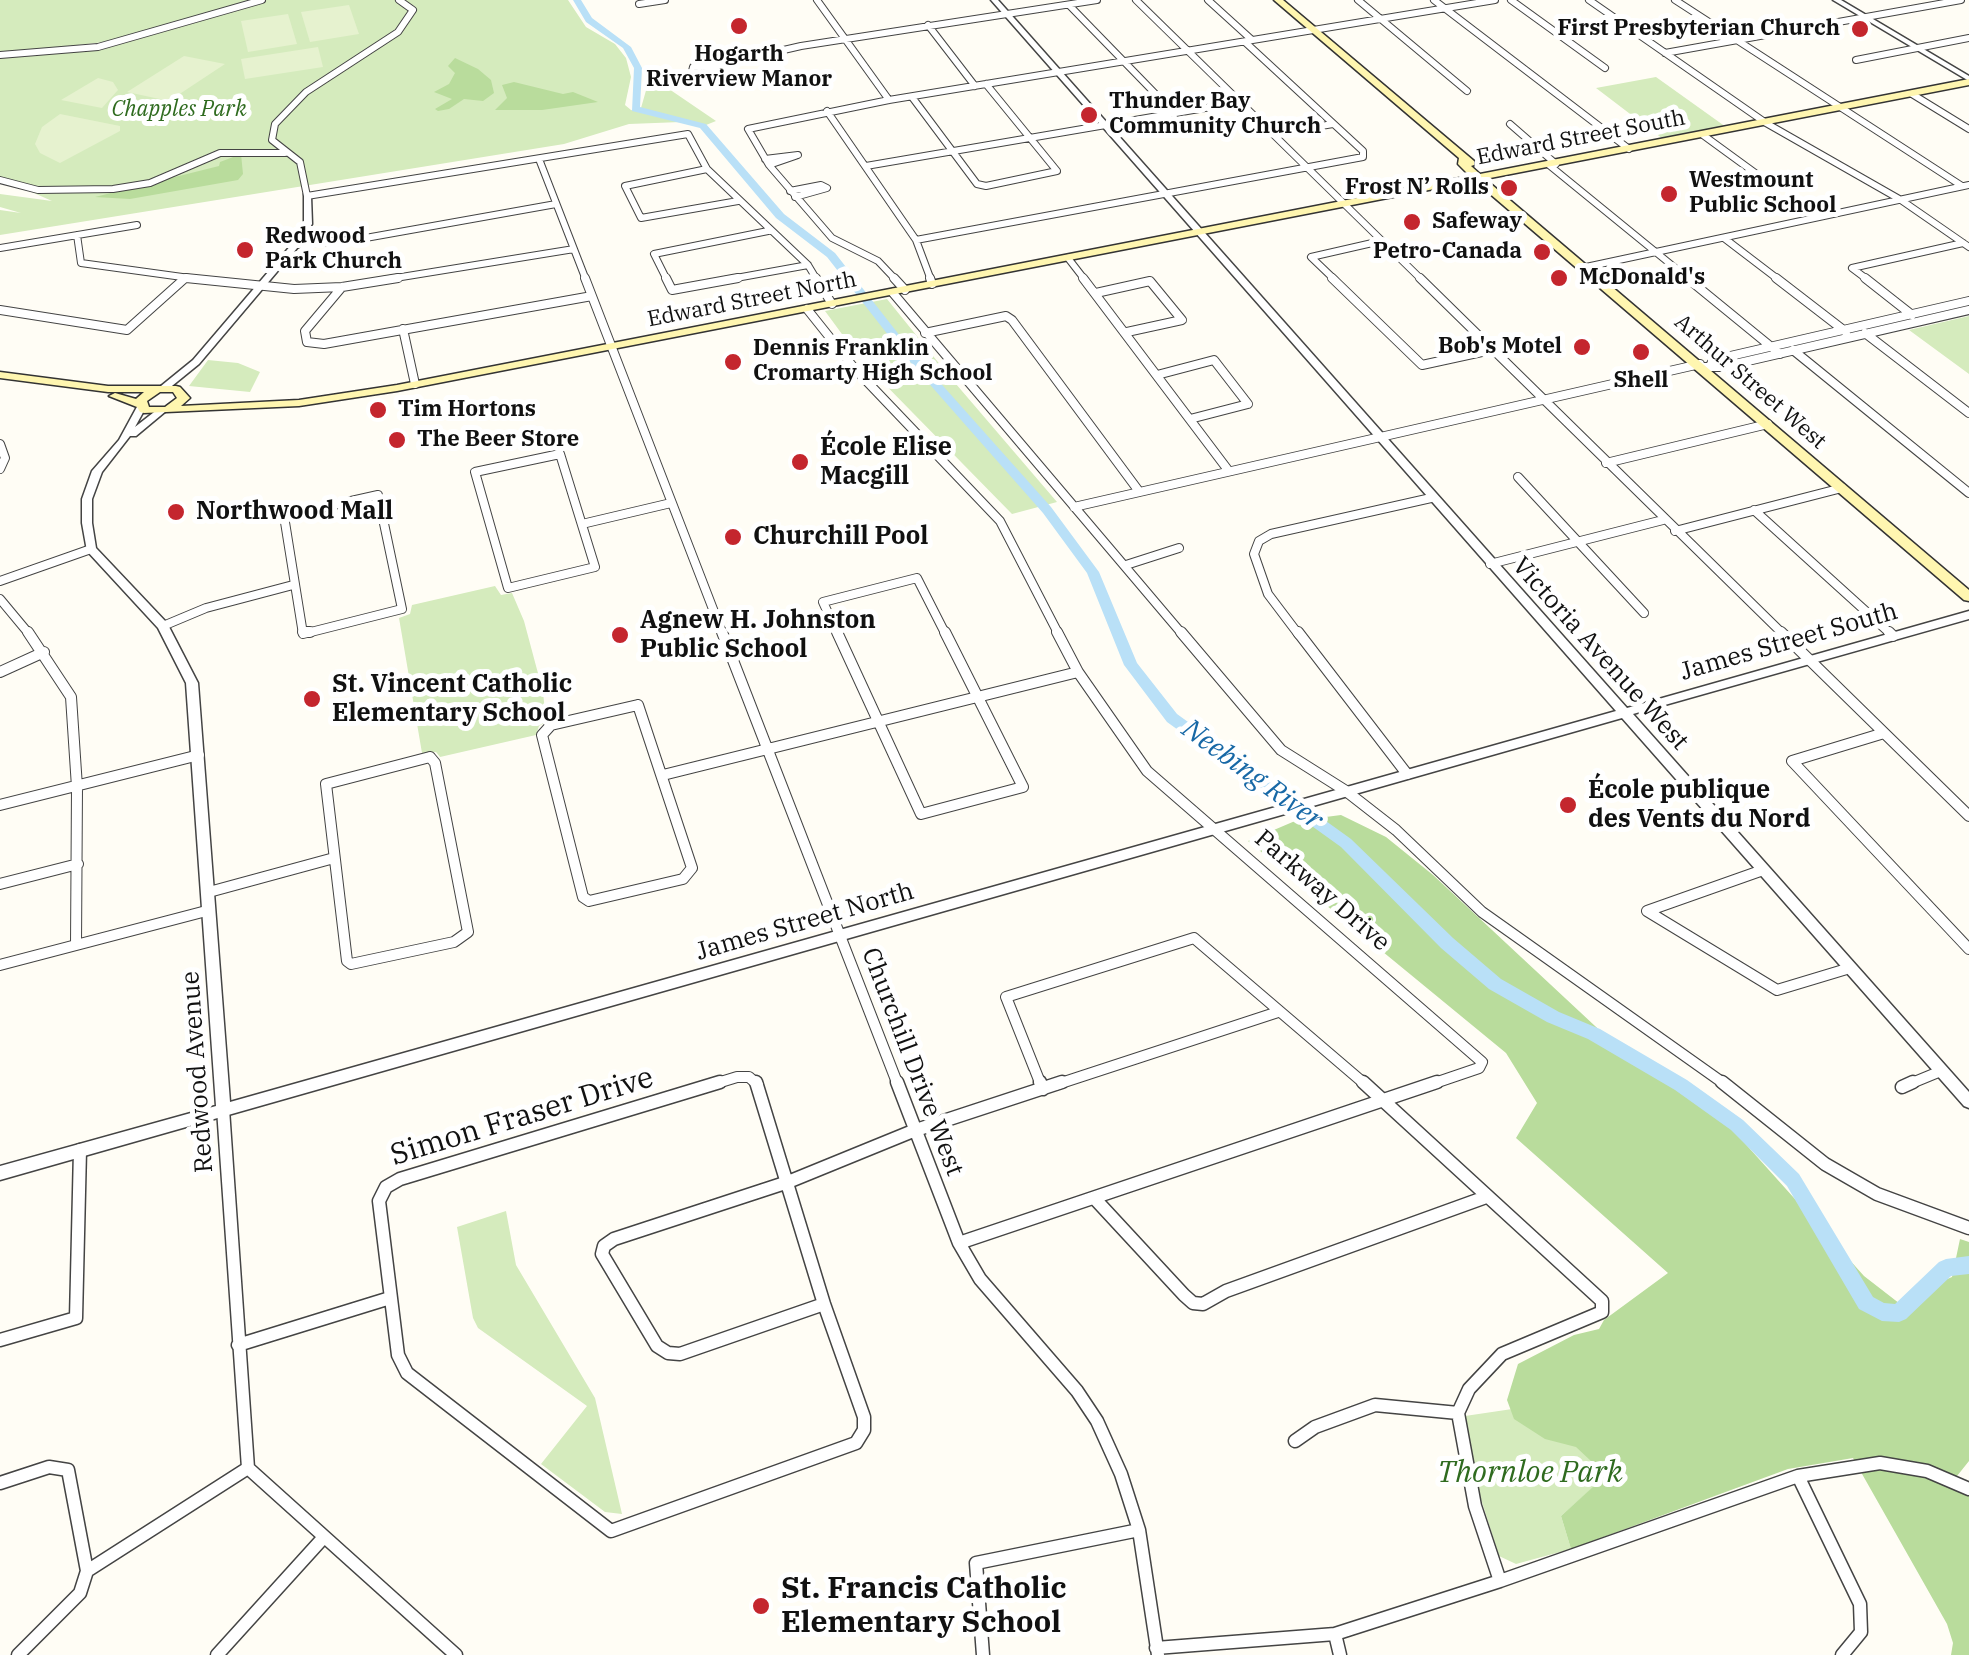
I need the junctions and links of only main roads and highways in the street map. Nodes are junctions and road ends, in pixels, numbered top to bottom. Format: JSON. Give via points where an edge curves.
{"nodes":[{"id":1,"x":1278,"y":0,"type":"edge"},
{"id":2,"x":1969,"y":78,"type":"edge"},
{"id":3,"x":1483,"y":178,"type":"junction"},
{"id":4,"x":1201,"y":232,"type":"joint"},
{"id":5,"x":0,"y":376,"type":"edge"},
{"id":6,"x":33,"y":380,"type":"junction"},
{"id":7,"x":161,"y":388,"type":"junction"},
{"id":8,"x":182,"y":392,"type":"junction"},
{"id":9,"x":309,"y":399,"type":"junction"},
{"id":10,"x":140,"y":406,"type":"junction"},
{"id":11,"x":165,"y":411,"type":"junction"},
{"id":12,"x":1969,"y":597,"type":"edge"}],
"edges":[{"from":1,"to":3,"type":"main road","name":"Arthur Street West"},
{"from":2,"to":3,"type":"main road","name":"Edward Street South"},
{"from":3,"to":4,"type":"main road","name":"Edward Street South"},
{"from":3,"to":12,"type":"main road","name":"Arthur Street West"},
{"from":4,"to":9,"type":"main road","name":"Edward Street North","via":[[614,347]]},
{"from":5,"to":6,"type":"main road"},
{"from":6,"to":7,"type":"main road"},
{"from":6,"to":10,"type":"main road","via":[[59,390],[126,397]]},
{"from":7,"to":8,"type":"main road","name":"Edward Street North"},
{"from":7,"to":10,"type":"main road"},
{"from":8,"to":9,"type":"main road","name":"Edward Street North","via":[[205,400]]},
{"from":8,"to":11,"type":"main road","via":[[182,401]]},
{"from":9,"to":11,"type":"main road","name":"Edward Street North"},
{"from":10,"to":11,"type":"main road","name":"Edward Street North"}]}
